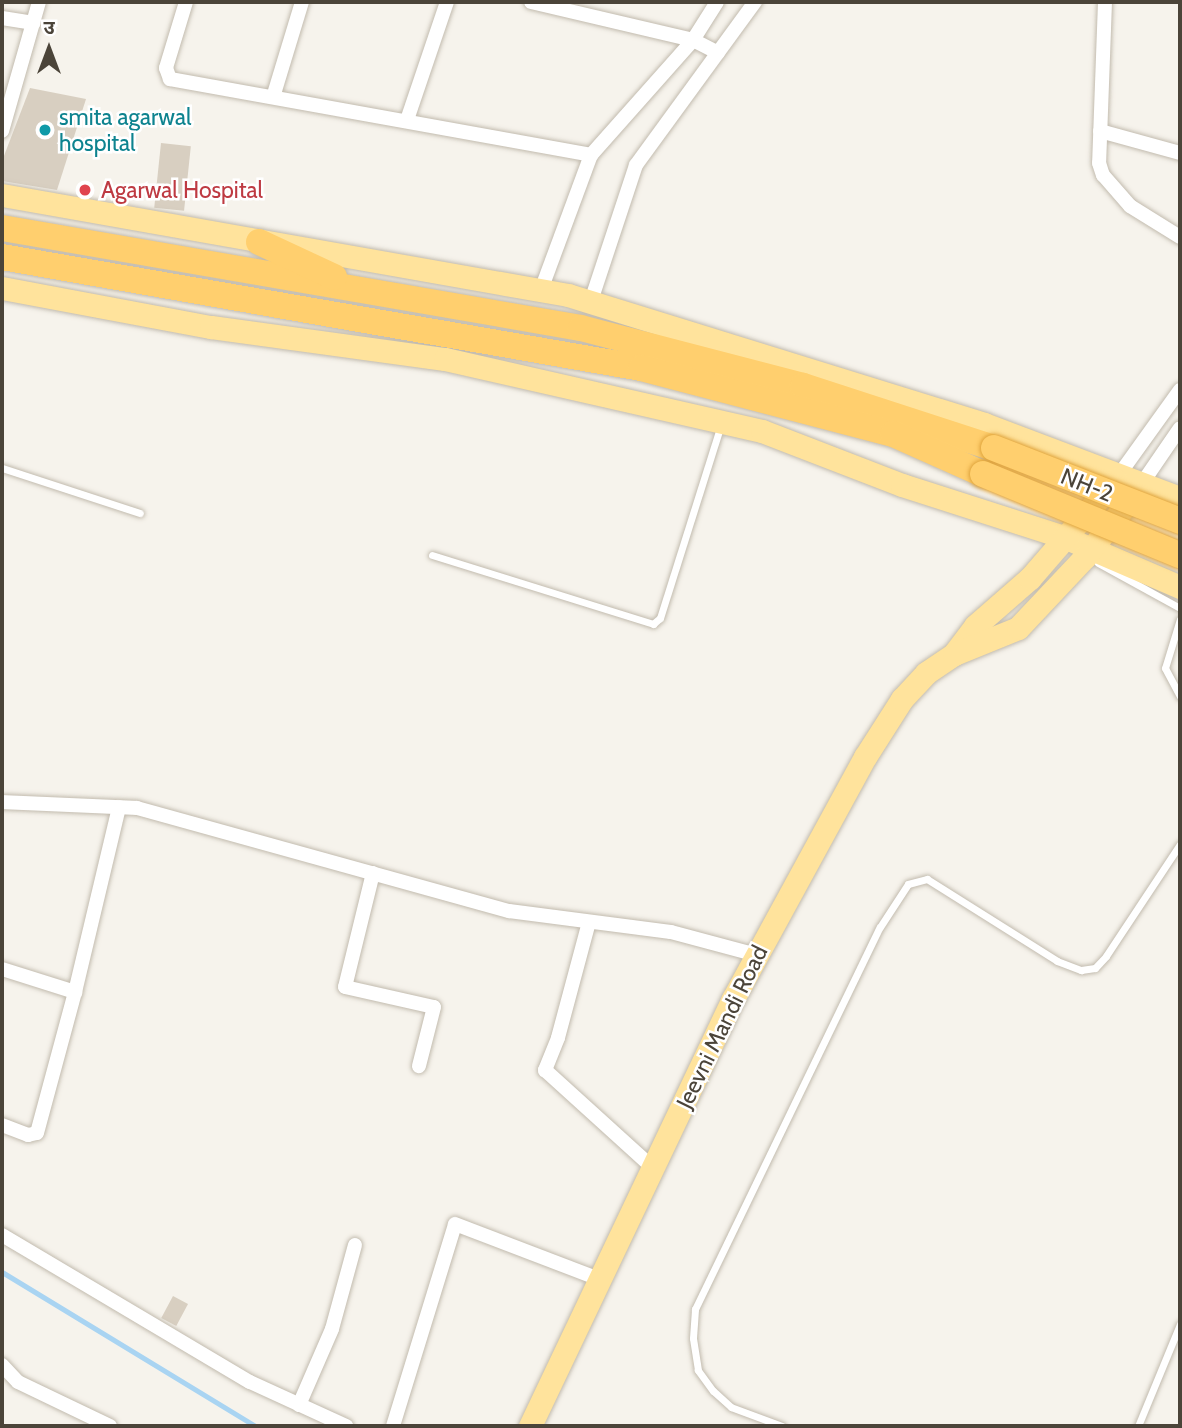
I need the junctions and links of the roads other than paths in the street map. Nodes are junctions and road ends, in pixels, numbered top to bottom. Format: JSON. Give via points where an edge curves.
{"nodes":[{"id":1,"x":39,"y":2,"type":"edge"},
{"id":2,"x":186,"y":2,"type":"edge"},
{"id":3,"x":302,"y":2,"type":"edge"},
{"id":4,"x":447,"y":2,"type":"edge"},
{"id":5,"x":531,"y":2,"type":"edge"},
{"id":6,"x":717,"y":2,"type":"edge"},
{"id":7,"x":755,"y":2,"type":"edge"},
{"id":8,"x":1105,"y":2,"type":"edge"},
{"id":9,"x":571,"y":6,"type":"edge"},
{"id":10,"x":2,"y":18,"type":"edge"},
{"id":11,"x":34,"y":23,"type":"junction"},
{"id":12,"x":692,"y":40,"type":"junction"},
{"id":13,"x":718,"y":53,"type":"junction"},
{"id":14,"x":274,"y":94,"type":"junction"},
{"id":15,"x":407,"y":120,"type":"junction"},
{"id":16,"x":2,"y":131,"type":"edge"},
{"id":17,"x":1100,"y":131,"type":"junction"},
{"id":18,"x":1180,"y":153,"type":"edge"},
{"id":19,"x":591,"y":155,"type":"junction"},
{"id":20,"x":2,"y":195,"type":"edge"},
{"id":21,"x":2,"y":228,"type":"edge"},
{"id":22,"x":1180,"y":237,"type":"edge"},
{"id":23,"x":259,"y":242,"type":"junction"},
{"id":24,"x":2,"y":257,"type":"edge"},
{"id":25,"x":2,"y":288,"type":"edge"},
{"id":26,"x":541,"y":290,"type":"junction"},
{"id":27,"x":365,"y":292,"type":"junction"},
{"id":28,"x":592,"y":301,"type":"junction"},
{"id":29,"x":1180,"y":390,"type":"edge"},
{"id":30,"x":721,"y":424,"type":"junction"},
{"id":31,"x":1180,"y":428,"type":"edge"},
{"id":32,"x":1036,"y":442,"type":"junction"},
{"id":33,"x":2,"y":468,"type":"edge"},
{"id":34,"x":1121,"y":472,"type":"junction"},
{"id":35,"x":1143,"y":482,"type":"junction"},
{"id":36,"x":1180,"y":498,"type":"edge"},
{"id":37,"x":140,"y":513,"type":"dead end"},
{"id":38,"x":1002,"y":517,"type":"junction"},
{"id":39,"x":1180,"y":521,"type":"edge"},
{"id":40,"x":1064,"y":537,"type":"junction"},
{"id":41,"x":1088,"y":553,"type":"junction"},
{"id":42,"x":432,"y":555,"type":"dead end"},
{"id":43,"x":1180,"y":555,"type":"edge"},
{"id":44,"x":1178,"y":581,"type":"edge"},
{"id":45,"x":1180,"y":608,"type":"edge"},
{"id":46,"x":1180,"y":619,"type":"edge"},
{"id":47,"x":954,"y":654,"type":"junction"},
{"id":48,"x":1180,"y":696,"type":"edge"},
{"id":49,"x":2,"y":802,"type":"edge"},
{"id":50,"x":119,"y":807,"type":"junction"},
{"id":51,"x":1180,"y":844,"type":"edge"},
{"id":52,"x":373,"y":873,"type":"junction"},
{"id":53,"x":589,"y":922,"type":"junction"},
{"id":54,"x":757,"y":956,"type":"junction"},
{"id":55,"x":2,"y":970,"type":"edge"},
{"id":56,"x":75,"y":992,"type":"junction"},
{"id":57,"x":419,"y":1066,"type":"dead end"},
{"id":58,"x":2,"y":1125,"type":"edge"},
{"id":59,"x":654,"y":1169,"type":"junction"},
{"id":60,"x":2,"y":1235,"type":"edge"},
{"id":61,"x":355,"y":1245,"type":"dead end"},
{"id":62,"x":602,"y":1280,"type":"junction"},
{"id":63,"x":1180,"y":1324,"type":"edge"},
{"id":64,"x":2,"y":1365,"type":"edge"},
{"id":65,"x":299,"y":1405,"type":"junction"},
{"id":66,"x":110,"y":1426,"type":"edge"},
{"id":67,"x":346,"y":1426,"type":"edge"},
{"id":68,"x":393,"y":1426,"type":"edge"},
{"id":69,"x":530,"y":1426,"type":"edge"},
{"id":70,"x":782,"y":1426,"type":"edge"},
{"id":71,"x":1138,"y":1426,"type":"edge"}],
"edges":[{"from":1,"to":11,"type":"street"},
{"from":2,"to":14,"type":"street","via":[[166,68],[170,79]]},
{"from":3,"to":14,"type":"street"},
{"from":4,"to":15,"type":"street"},
{"from":5,"to":9,"type":"street"},
{"from":6,"to":12,"type":"street"},
{"from":7,"to":13,"type":"street"},
{"from":8,"to":17,"type":"street"},
{"from":9,"to":12,"type":"street"},
{"from":10,"to":11,"type":"street"},
{"from":11,"to":16,"type":"street"},
{"from":12,"to":13,"type":"street"},
{"from":12,"to":19,"type":"street"},
{"from":13,"to":28,"type":"street","via":[[636,165]]},
{"from":14,"to":15,"type":"street"},
{"from":15,"to":19,"type":"street"},
{"from":17,"to":18,"type":"street"},
{"from":17,"to":22,"type":"street","via":[[1102,175],[1130,206]]},
{"from":19,"to":26,"type":"street"},
{"from":20,"to":23,"type":"main road"},
{"from":21,"to":27,"type":"highway","name":"NH-2"},
{"from":23,"to":26,"type":"main road"},
{"from":23,"to":27,"type":"highway"},
{"from":24,"to":43,"type":"highway","bridge":true,"via":[[514,342],[641,368],[892,434]]},
{"from":25,"to":30,"type":"main road","via":[[211,327],[444,359]]},
{"from":26,"to":28,"type":"main road"},
{"from":27,"to":39,"type":"highway","name":"NH-2","bridge":true,"via":[[581,328],[803,386],[994,447]]},
{"from":28,"to":32,"type":"main road"},
{"from":29,"to":34,"type":"street"},
{"from":30,"to":38,"type":"main road","via":[[762,431],[902,485]]},
{"from":30,"to":42,"type":"lane","via":[[660,618],[653,624]]},
{"from":31,"to":35,"type":"street"},
{"from":32,"to":34,"type":"main road"},
{"from":32,"to":38,"type":"main road"},
{"from":33,"to":37,"type":"lane"},
{"from":34,"to":35,"type":"main road"},
{"from":34,"to":40,"type":"main road","name":"Jeevni Mandi Road"},
{"from":35,"to":36,"type":"main road"},
{"from":35,"to":41,"type":"main road","name":"Jeevni Mandi Road"},
{"from":38,"to":40,"type":"main road"},
{"from":40,"to":41,"type":"main road"},
{"from":40,"to":47,"type":"main road","name":"Jeevni Mandi Road","via":[[1030,578],[975,626]]},
{"from":41,"to":44,"type":"main road"},
{"from":41,"to":45,"type":"lane"},
{"from":41,"to":47,"type":"main road","name":"Jeevni Mandi Road","via":[[1018,628]]},
{"from":46,"to":48,"type":"lane","via":[[1165,668]]},
{"from":47,"to":54,"type":"main road","name":"Jeevni Mandi Road","via":[[926,673],[902,699],[865,757]]},
{"from":49,"to":50,"type":"street"},
{"from":50,"to":52,"type":"street","via":[[137,808]]},
{"from":50,"to":56,"type":"street"},
{"from":51,"to":70,"type":"lane","via":[[1095,968],[1081,970],[1057,961],[927,879],[908,884],[862,965],[695,1309],[692,1338],[698,1370],[713,1391],[731,1407]]},
{"from":52,"to":53,"type":"street","via":[[509,911]]},
{"from":52,"to":57,"type":"street","via":[[345,986],[434,1007]]},
{"from":53,"to":54,"type":"street","via":[[671,932]]},
{"from":53,"to":59,"type":"street","via":[[545,1070]]},
{"from":54,"to":59,"type":"main road","name":"Jeevni Mandi Road"},
{"from":55,"to":56,"type":"street"},
{"from":56,"to":58,"type":"street","via":[[37,1133],[28,1135]]},
{"from":59,"to":62,"type":"main road","name":"Jeevni Mandi Road"},
{"from":60,"to":65,"type":"street","via":[[250,1382]]},
{"from":61,"to":65,"type":"street","via":[[332,1329]]},
{"from":62,"to":68,"type":"street","via":[[455,1224]]},
{"from":62,"to":69,"type":"main road","name":"Jeevni Mandi Road"},
{"from":63,"to":71,"type":"lane"},
{"from":64,"to":66,"type":"street","via":[[18,1382]]},
{"from":65,"to":67,"type":"street"}]}
